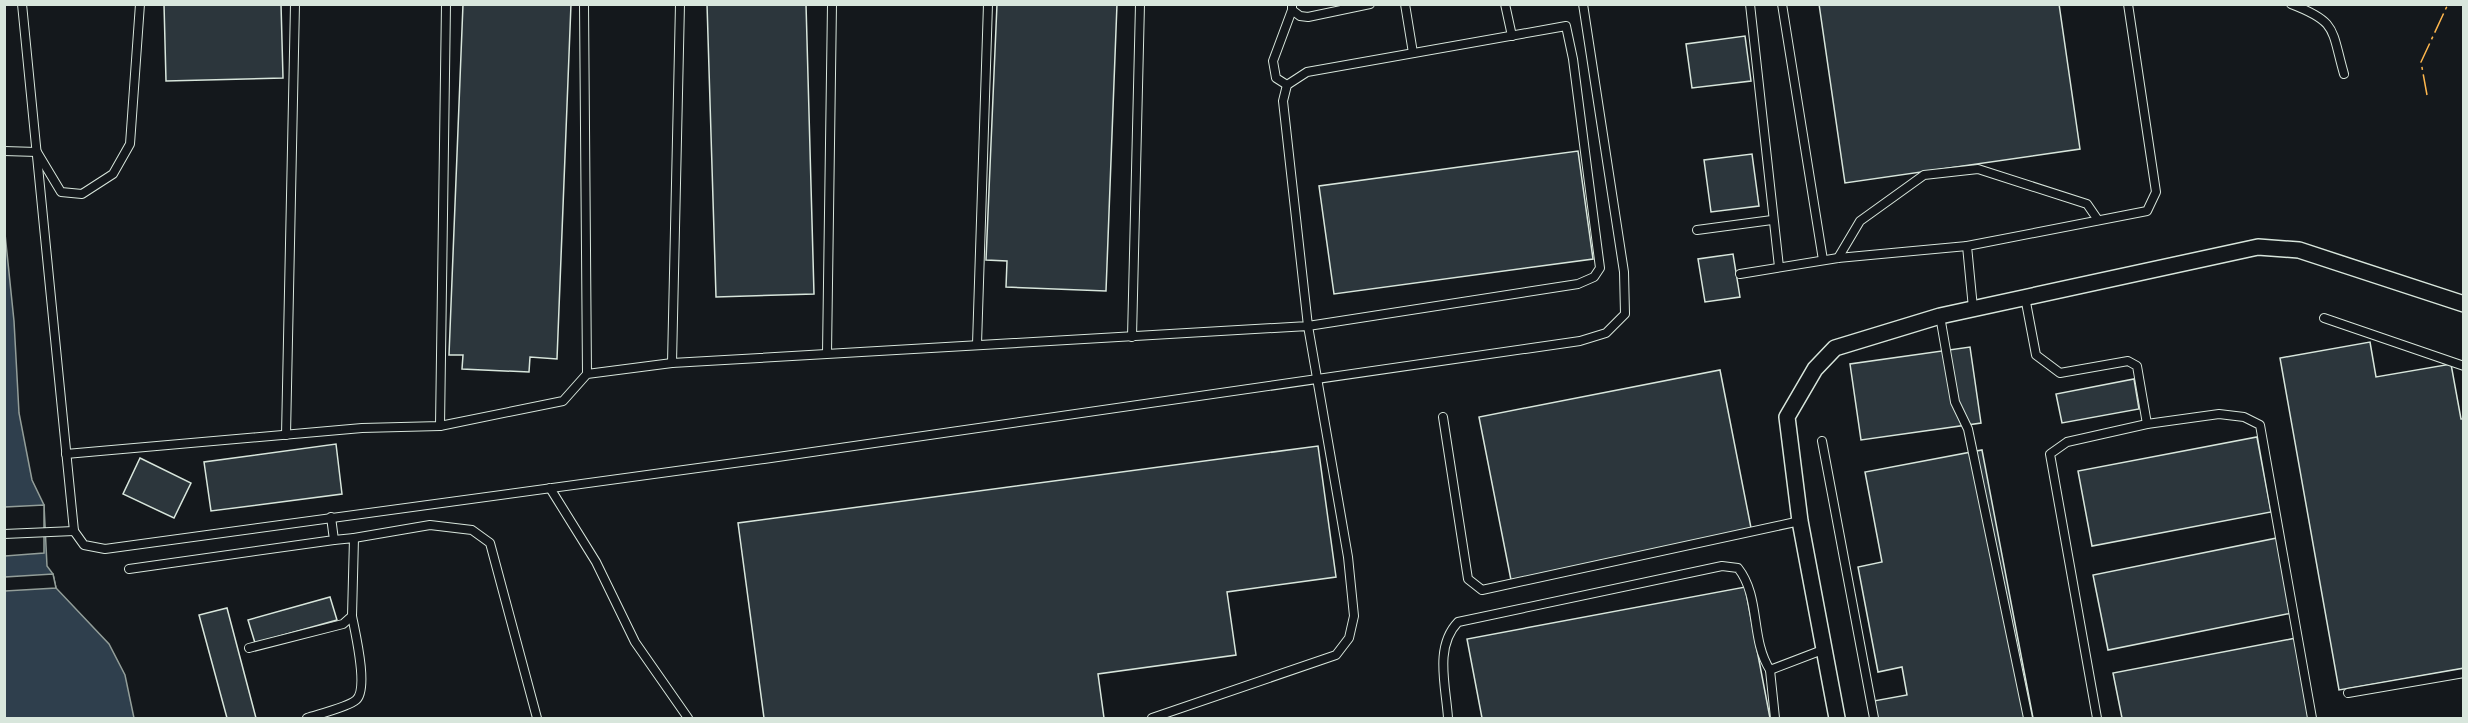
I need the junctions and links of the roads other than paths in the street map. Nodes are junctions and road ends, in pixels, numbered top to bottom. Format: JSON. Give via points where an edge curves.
{"nodes":[{"id":1,"x":22,"y":4,"type":"edge"},
{"id":2,"x":140,"y":4,"type":"edge"},
{"id":3,"x":295,"y":4,"type":"edge"},
{"id":4,"x":446,"y":4,"type":"edge"},
{"id":5,"x":584,"y":4,"type":"edge"},
{"id":6,"x":680,"y":4,"type":"edge"},
{"id":7,"x":832,"y":4,"type":"edge"},
{"id":8,"x":988,"y":4,"type":"edge"},
{"id":9,"x":1140,"y":4,"type":"edge"},
{"id":10,"x":1370,"y":4,"type":"edge"},
{"id":11,"x":1405,"y":4,"type":"edge"},
{"id":12,"x":1505,"y":4,"type":"edge"},
{"id":13,"x":1582,"y":4,"type":"edge"},
{"id":14,"x":1750,"y":4,"type":"edge"},
{"id":15,"x":1782,"y":4,"type":"edge"},
{"id":16,"x":2128,"y":4,"type":"edge"},
{"id":17,"x":2291,"y":4,"type":"edge"},
{"id":18,"x":1292,"y":7,"type":"edge"},
{"id":19,"x":1512,"y":36,"type":"junction"},
{"id":20,"x":1413,"y":53,"type":"junction"},
{"id":21,"x":2344,"y":74,"type":"dead end"},
{"id":22,"x":1287,"y":85,"type":"junction"},
{"id":23,"x":4,"y":152,"type":"edge"},
{"id":24,"x":37,"y":152,"type":"junction"},
{"id":25,"x":1772,"y":220,"type":"junction"},
{"id":26,"x":2098,"y":220,"type":"junction"},
{"id":27,"x":1697,"y":230,"type":"dead end"},
{"id":28,"x":1967,"y":246,"type":"junction"},
{"id":29,"x":1838,"y":258,"type":"junction"},
{"id":30,"x":1823,"y":260,"type":"junction"},
{"id":31,"x":1779,"y":267,"type":"junction"},
{"id":32,"x":1740,"y":274,"type":"dead end"},
{"id":33,"x":2024,"y":296,"type":"junction"},
{"id":34,"x":2463,"y":304,"type":"edge"},
{"id":35,"x":1973,"y":308,"type":"junction"},
{"id":36,"x":1940,"y":316,"type":"junction"},
{"id":37,"x":2324,"y":318,"type":"dead end"},
{"id":38,"x":1308,"y":326,"type":"junction"},
{"id":39,"x":1132,"y":337,"type":"junction"},
{"id":40,"x":977,"y":344,"type":"junction"},
{"id":41,"x":827,"y":352,"type":"junction"},
{"id":42,"x":672,"y":363,"type":"junction"},
{"id":43,"x":2463,"y":366,"type":"edge"},
{"id":44,"x":587,"y":374,"type":"junction"},
{"id":45,"x":1319,"y":378,"type":"junction"},
{"id":46,"x":1443,"y":417,"type":"dead end"},
{"id":47,"x":2147,"y":424,"type":"junction"},
{"id":48,"x":440,"y":426,"type":"junction"},
{"id":49,"x":286,"y":435,"type":"junction"},
{"id":50,"x":1822,"y":441,"type":"dead end"},
{"id":51,"x":66,"y":454,"type":"junction"},
{"id":52,"x":550,"y":488,"type":"junction"},
{"id":53,"x":331,"y":517,"type":"junction"},
{"id":54,"x":1800,"y":520,"type":"junction"},
{"id":55,"x":74,"y":531,"type":"junction"},
{"id":56,"x":4,"y":534,"type":"edge"},
{"id":57,"x":354,"y":538,"type":"junction"},
{"id":58,"x":334,"y":540,"type":"junction"},
{"id":59,"x":129,"y":569,"type":"dead end"},
{"id":60,"x":352,"y":616,"type":"junction"},
{"id":61,"x":249,"y":648,"type":"dead end"},
{"id":62,"x":1826,"y":649,"type":"junction"},
{"id":63,"x":1770,"y":670,"type":"junction"},
{"id":64,"x":2463,"y":673,"type":"edge"},
{"id":65,"x":2348,"y":693,"type":"dead end"},
{"id":66,"x":307,"y":718,"type":"edge"},
{"id":67,"x":537,"y":718,"type":"edge"},
{"id":68,"x":688,"y":718,"type":"edge"},
{"id":69,"x":1152,"y":718,"type":"edge"},
{"id":70,"x":1448,"y":718,"type":"edge"},
{"id":71,"x":1775,"y":718,"type":"edge"},
{"id":72,"x":1837,"y":718,"type":"edge"},
{"id":73,"x":1874,"y":718,"type":"edge"},
{"id":74,"x":2028,"y":718,"type":"edge"},
{"id":75,"x":2097,"y":718,"type":"edge"},
{"id":76,"x":2312,"y":718,"type":"edge"}],
"edges":[{"from":1,"to":24,"type":"lane"},
{"from":2,"to":24,"type":"lane","via":[[130,144],[113,174],[82,194],[61,192]]},
{"from":3,"to":49,"type":"lane"},
{"from":4,"to":48,"type":"lane"},
{"from":5,"to":44,"type":"lane"},
{"from":6,"to":42,"type":"lane"},
{"from":7,"to":41,"type":"lane"},
{"from":8,"to":40,"type":"lane"},
{"from":9,"to":39,"type":"lane"},
{"from":10,"to":18,"type":"lane","via":[[1308,17],[1300,16]]},
{"from":11,"to":20,"type":"lane"},
{"from":12,"to":19,"type":"lane"},
{"from":13,"to":45,"type":"lane","via":[[1624,272],[1625,314],[1606,333],[1580,341]]},
{"from":14,"to":25,"type":"lane"},
{"from":15,"to":30,"type":"lane"},
{"from":16,"to":26,"type":"lane","via":[[2156,192],[2147,211]]},
{"from":17,"to":21,"type":"lane","via":[[2319,15],[2330,26]]},
{"from":18,"to":22,"type":"lane","via":[[1273,61],[1276,78]]},
{"from":19,"to":20,"type":"lane"},
{"from":19,"to":38,"type":"lane","via":[[1566,26],[1574,59],[1600,268],[1594,277],[1578,284]]},
{"from":20,"to":22,"type":"lane","via":[[1307,72]]},
{"from":22,"to":38,"type":"lane","via":[[1283,101]]},
{"from":23,"to":24,"type":"lane"},
{"from":24,"to":51,"type":"lane"},
{"from":25,"to":27,"type":"lane"},
{"from":25,"to":31,"type":"lane"},
{"from":26,"to":28,"type":"lane"},
{"from":26,"to":29,"type":"lane","via":[[2087,204],[1978,169],[1924,175],[1860,221]]},
{"from":28,"to":29,"type":"lane"},
{"from":28,"to":35,"type":"lane"},
{"from":29,"to":30,"type":"lane"},
{"from":30,"to":31,"type":"lane"},
{"from":31,"to":32,"type":"lane"},
{"from":33,"to":34,"type":"street","via":[[2258,247],[2299,250]]},
{"from":33,"to":35,"type":"street"},
{"from":33,"to":47,"type":"lane","via":[[2036,355],[2060,373],[2128,361],[2137,366]]},
{"from":35,"to":36,"type":"street"},
{"from":36,"to":54,"type":"street","via":[[1835,348],[1815,369],[1787,417]]},
{"from":36,"to":74,"type":"lane","via":[[1955,402],[1968,429]]},
{"from":37,"to":43,"type":"lane"},
{"from":38,"to":39,"type":"lane"},
{"from":38,"to":45,"type":"lane"},
{"from":39,"to":40,"type":"lane"},
{"from":40,"to":41,"type":"lane"},
{"from":41,"to":42,"type":"lane"},
{"from":42,"to":44,"type":"lane"},
{"from":44,"to":48,"type":"lane","via":[[563,401]]},
{"from":45,"to":52,"type":"lane"},
{"from":45,"to":69,"type":"lane","via":[[1348,557],[1354,616],[1349,638],[1336,655]]},
{"from":46,"to":54,"type":"lane","via":[[1468,579],[1482,590]]},
{"from":47,"to":75,"type":"lane","via":[[2067,442],[2050,454]]},
{"from":47,"to":76,"type":"lane","via":[[2219,414],[2244,417],[2260,425]]},
{"from":48,"to":49,"type":"lane"},
{"from":49,"to":51,"type":"lane"},
{"from":50,"to":73,"type":"lane"},
{"from":51,"to":55,"type":"lane"},
{"from":52,"to":53,"type":"lane"},
{"from":52,"to":68,"type":"lane","via":[[596,562],[635,642]]},
{"from":53,"to":55,"type":"lane","via":[[105,549],[84,545]]},
{"from":53,"to":58,"type":"lane"},
{"from":54,"to":62,"type":"street"},
{"from":55,"to":56,"type":"lane"},
{"from":57,"to":58,"type":"lane"},
{"from":57,"to":60,"type":"lane"},
{"from":57,"to":67,"type":"lane","via":[[430,525],[472,530],[490,543]]},
{"from":58,"to":59,"type":"lane"},
{"from":60,"to":61,"type":"lane","via":[[343,624]]},
{"from":60,"to":66,"type":"lane","via":[[362,673],[361,692],[356,700]]},
{"from":62,"to":63,"type":"lane"},
{"from":62,"to":72,"type":"street"},
{"from":63,"to":70,"type":"lane","via":[[1763,659],[1749,582],[1738,568],[1722,566],[1458,622],[1448,632],[1443,650]]},
{"from":63,"to":71,"type":"lane"},
{"from":64,"to":65,"type":"lane"}]}
